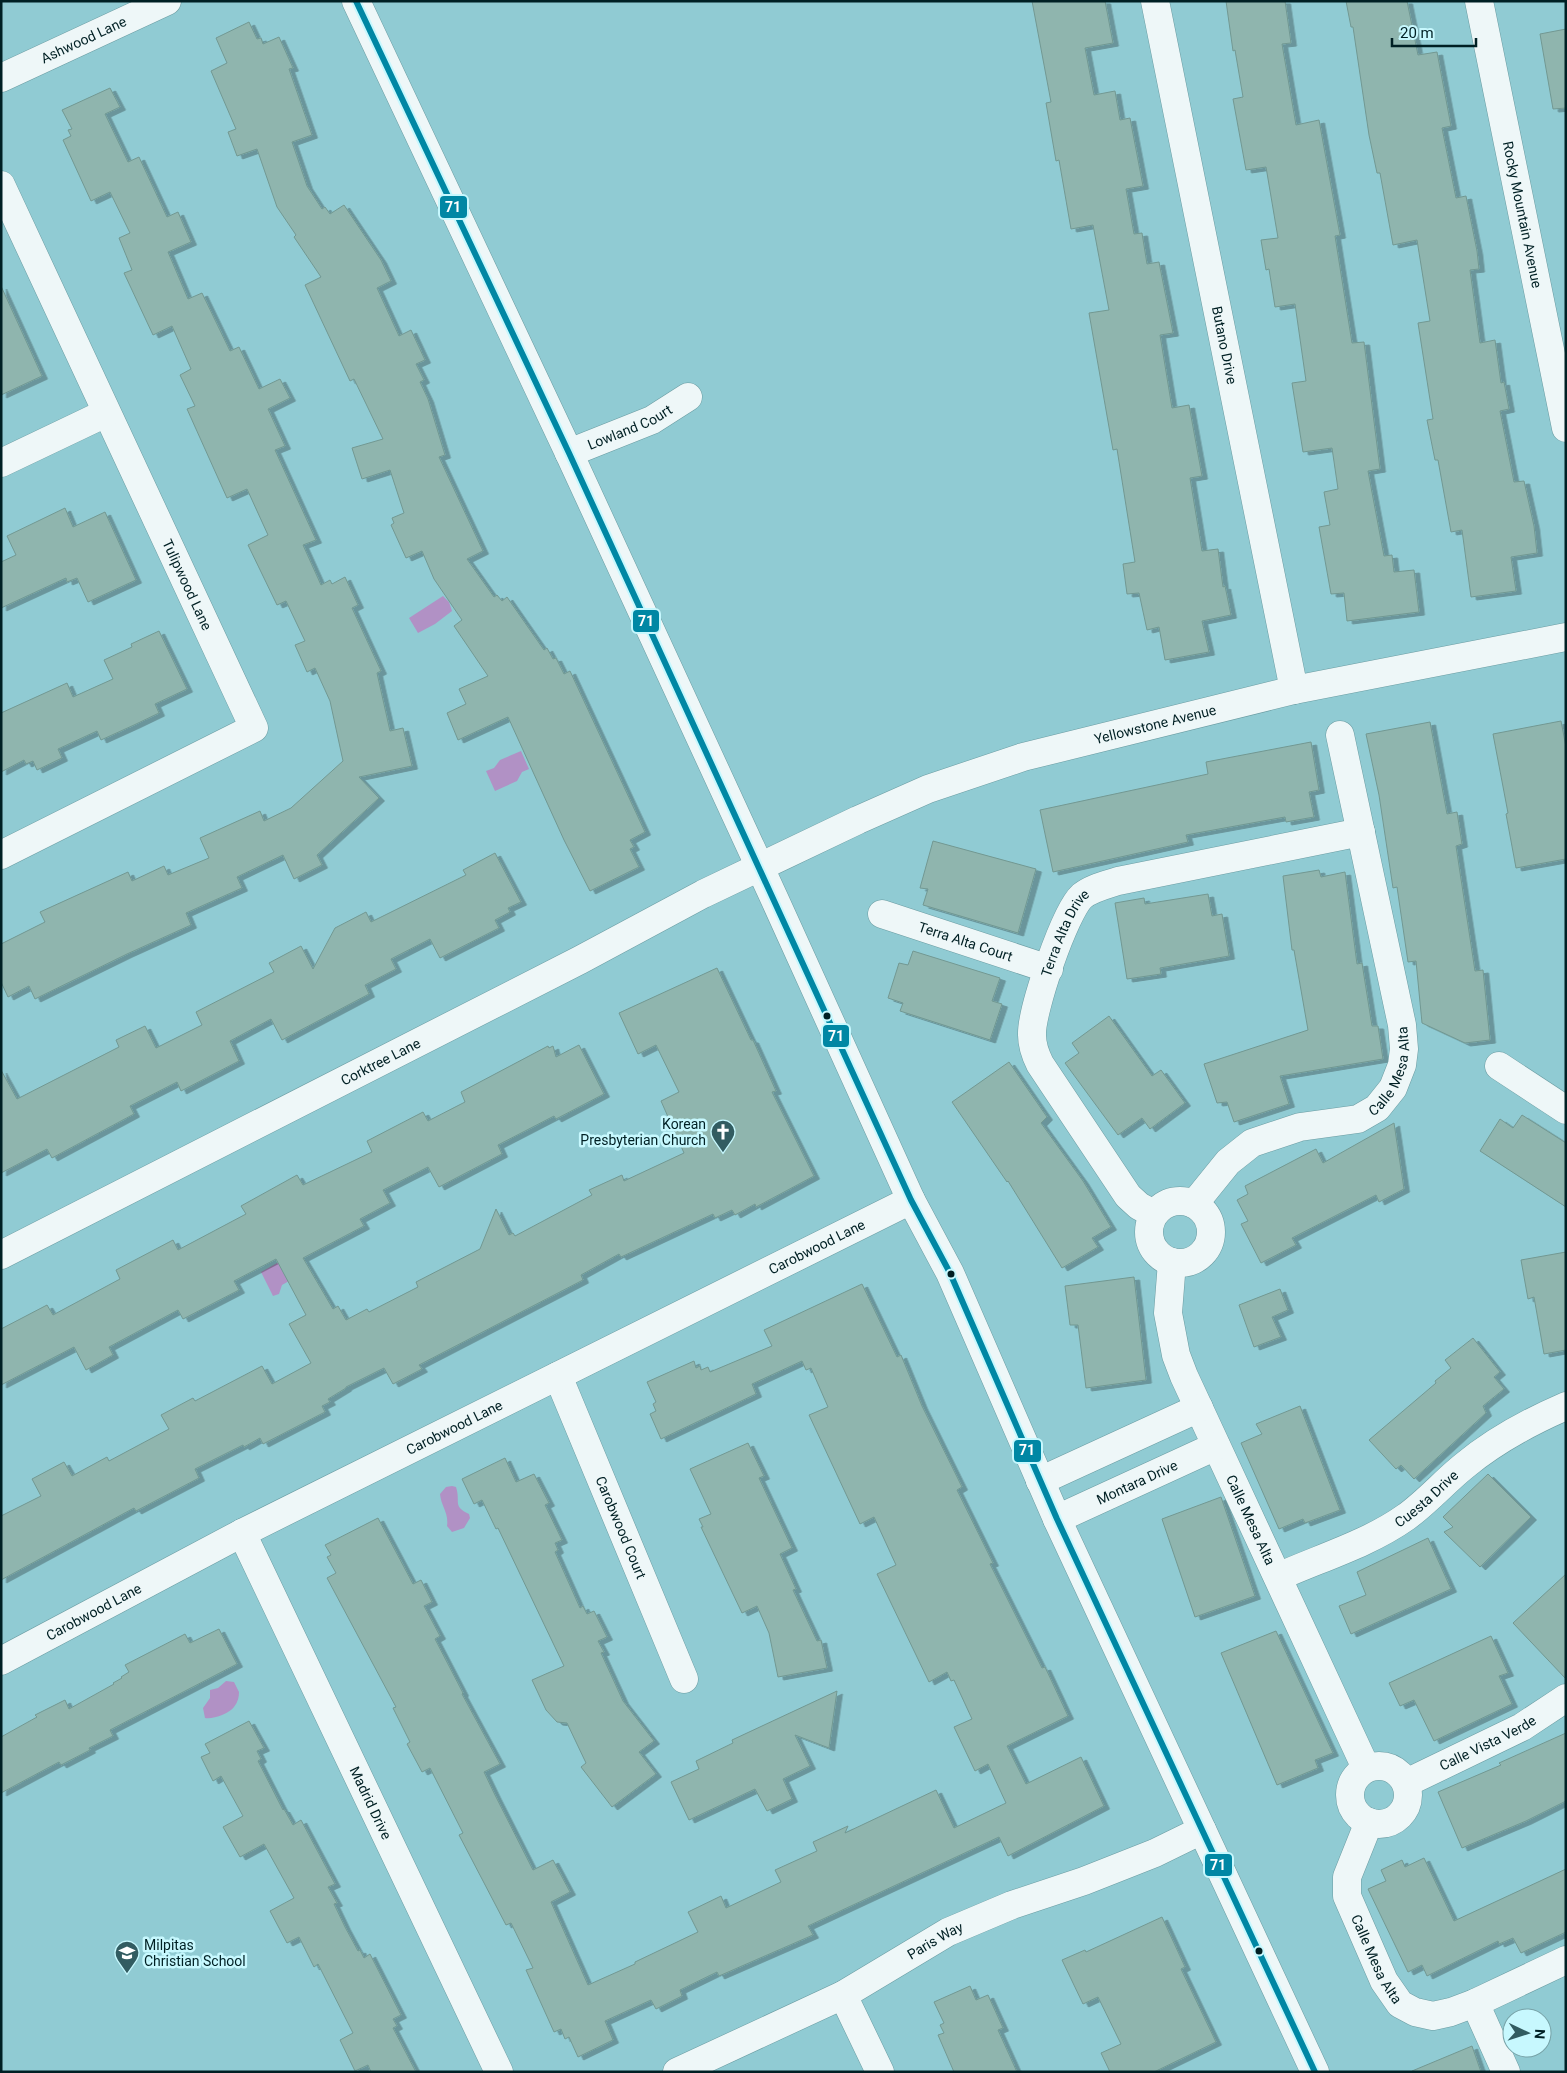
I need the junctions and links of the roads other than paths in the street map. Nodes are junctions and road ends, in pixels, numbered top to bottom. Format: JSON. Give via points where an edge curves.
{"nodes":[{"id":1,"x":166,"y":1,"type":"edge"},
{"id":2,"x":356,"y":1,"type":"edge"},
{"id":3,"x":1155,"y":1,"type":"edge"},
{"id":4,"x":1479,"y":1,"type":"edge"},
{"id":5,"x":1,"y":78,"type":"edge"},
{"id":6,"x":1,"y":185,"type":"edge"},
{"id":7,"x":688,"y":397,"type":"dead end"},
{"id":8,"x":106,"y":413,"type":"junction"},
{"id":9,"x":1566,"y":428,"type":"edge"},
{"id":10,"x":569,"y":452,"type":"junction"},
{"id":11,"x":1,"y":463,"type":"edge"},
{"id":12,"x":1566,"y":637,"type":"edge"},
{"id":13,"x":1294,"y":690,"type":"junction"},
{"id":14,"x":1340,"y":735,"type":"dead end"},
{"id":15,"x":1361,"y":832,"type":"junction"},
{"id":16,"x":1,"y":855,"type":"edge"},
{"id":17,"x":760,"y":868,"type":"junction"},
{"id":18,"x":882,"y":914,"type":"dead end"},
{"id":19,"x":1049,"y":969,"type":"junction"},
{"id":20,"x":1499,"y":1066,"type":"dead end"},
{"id":21,"x":1566,"y":1110,"type":"edge"},
{"id":22,"x":911,"y":1200,"type":"junction"},
{"id":23,"x":1194,"y":1204,"type":"junction"},
{"id":24,"x":1154,"y":1214,"type":"junction"},
{"id":25,"x":1,"y":1255,"type":"edge"},
{"id":26,"x":1172,"y":1262,"type":"junction"},
{"id":27,"x":558,"y":1376,"type":"junction"},
{"id":28,"x":1566,"y":1406,"type":"edge"},
{"id":29,"x":1199,"y":1408,"type":"junction"},
{"id":30,"x":1216,"y":1446,"type":"junction"},
{"id":31,"x":1040,"y":1481,"type":"junction"},
{"id":32,"x":1057,"y":1519,"type":"junction"},
{"id":33,"x":242,"y":1533,"type":"junction"},
{"id":34,"x":1278,"y":1577,"type":"junction"},
{"id":35,"x":1,"y":1661,"type":"edge"},
{"id":36,"x":684,"y":1679,"type":"dead end"},
{"id":37,"x":1566,"y":1698,"type":"edge"},
{"id":38,"x":1366,"y":1768,"type":"junction"},
{"id":39,"x":1406,"y":1783,"type":"junction"},
{"id":40,"x":1369,"y":1822,"type":"junction"},
{"id":41,"x":1202,"y":1830,"type":"junction"},
{"id":42,"x":1566,"y":1960,"type":"edge"},
{"id":43,"x":843,"y":1995,"type":"junction"},
{"id":44,"x":1475,"y":2003,"type":"junction"},
{"id":45,"x":499,"y":2072,"type":"edge"},
{"id":46,"x":677,"y":2072,"type":"edge"},
{"id":47,"x":880,"y":2072,"type":"edge"},
{"id":48,"x":1314,"y":2072,"type":"edge"},
{"id":49,"x":1506,"y":2072,"type":"edge"}],
"edges":[{"from":1,"to":5,"type":"street","name":"Ashwood Lane"},
{"from":2,"to":10,"type":"street"},
{"from":3,"to":13,"type":"street","name":"Butano Drive"},
{"from":4,"to":9,"type":"street","name":"Rocky Mountain Avenue"},
{"from":6,"to":8,"type":"street","name":"Tulipwood Lane"},
{"from":7,"to":10,"type":"street","name":"Lowland Court","via":[[652,420]]},
{"from":8,"to":11,"type":"street"},
{"from":8,"to":16,"type":"street","name":"Tulipwood Lane","via":[[254,728]]},
{"from":10,"to":17,"type":"street"},
{"from":12,"to":13,"type":"street","name":"Yellowstone Avenue"},
{"from":13,"to":17,"type":"street","name":"Yellowstone Avenue","via":[[1023,757],[928,790]]},
{"from":14,"to":15,"type":"street","name":"Calle Mesa Alta"},
{"from":15,"to":19,"type":"street","name":"Terra Alta Drive","via":[[1118,881],[1098,888],[1083,895],[1070,912]]},
{"from":15,"to":23,"type":"street","name":"Calle Mesa Alta","via":[[1402,1025],[1402,1065],[1393,1088],[1377,1108],[1358,1119],[1300,1127],[1252,1143],[1228,1162]]},
{"from":17,"to":22,"type":"street"},
{"from":17,"to":25,"type":"street","name":"Corktree Lane","via":[[703,894]]},
{"from":18,"to":19,"type":"street","name":"Terra Alta Court"},
{"from":19,"to":24,"type":"street","name":"Terra Alta Drive","via":[[1034,1014],[1033,1049],[1128,1196]]},
{"from":20,"to":21,"type":"street"},
{"from":22,"to":27,"type":"street","name":"Carobwood Lane"},
{"from":22,"to":31,"type":"street","via":[[950,1273]]},
{"from":23,"to":24,"type":"street","via":[[1172,1202],[1161,1206]]},
{"from":23,"to":26,"type":"street","via":[[1205,1214],[1211,1228],[1209,1243],[1200,1255],[1187,1262]]},
{"from":24,"to":26,"type":"street","via":[[1149,1228],[1151,1243],[1159,1255]]},
{"from":26,"to":29,"type":"street","name":"Calle Mesa Alta","via":[[1168,1314],[1176,1355]]},
{"from":27,"to":33,"type":"street","name":"Carobwood Lane"},
{"from":27,"to":36,"type":"street","name":"Carobwood Court"},
{"from":28,"to":34,"type":"street","name":"Cuesta Drive","via":[[1495,1443],[1407,1516],[1385,1530]]},
{"from":29,"to":30,"type":"street","name":"Calle Mesa Alta"},
{"from":29,"to":31,"type":"street"},
{"from":30,"to":32,"type":"street","name":"Montara Drive"},
{"from":30,"to":34,"type":"street","name":"Calle Mesa Alta"},
{"from":31,"to":32,"type":"street"},
{"from":32,"to":41,"type":"street"},
{"from":33,"to":35,"type":"street","name":"Carobwood Lane"},
{"from":33,"to":45,"type":"street","name":"Madrid Drive"},
{"from":34,"to":38,"type":"street","name":"Calle Mesa Alta"},
{"from":37,"to":39,"type":"street","name":"Calle Vista Verde","via":[[1522,1727]]},
{"from":38,"to":39,"type":"street","via":[[1389,1767]]},
{"from":38,"to":40,"type":"street","via":[[1354,1780],[1350,1796],[1355,1812]]},
{"from":39,"to":40,"type":"street","via":[[1408,1800],[1400,1815],[1386,1824]]},
{"from":40,"to":44,"type":"street","name":"Calle Mesa Alta","via":[[1347,1877],[1347,1896],[1384,1981],[1400,2004],[1415,2012],[1433,2016]]},
{"from":41,"to":43,"type":"street","name":"Paris Way","via":[[1155,1853],[948,1932]]},
{"from":41,"to":48,"type":"street"},
{"from":42,"to":44,"type":"street","name":"Calle Mesa Alta"},
{"from":43,"to":46,"type":"street","name":"Paris Way"},
{"from":43,"to":47,"type":"street"},
{"from":44,"to":49,"type":"street"}]}
